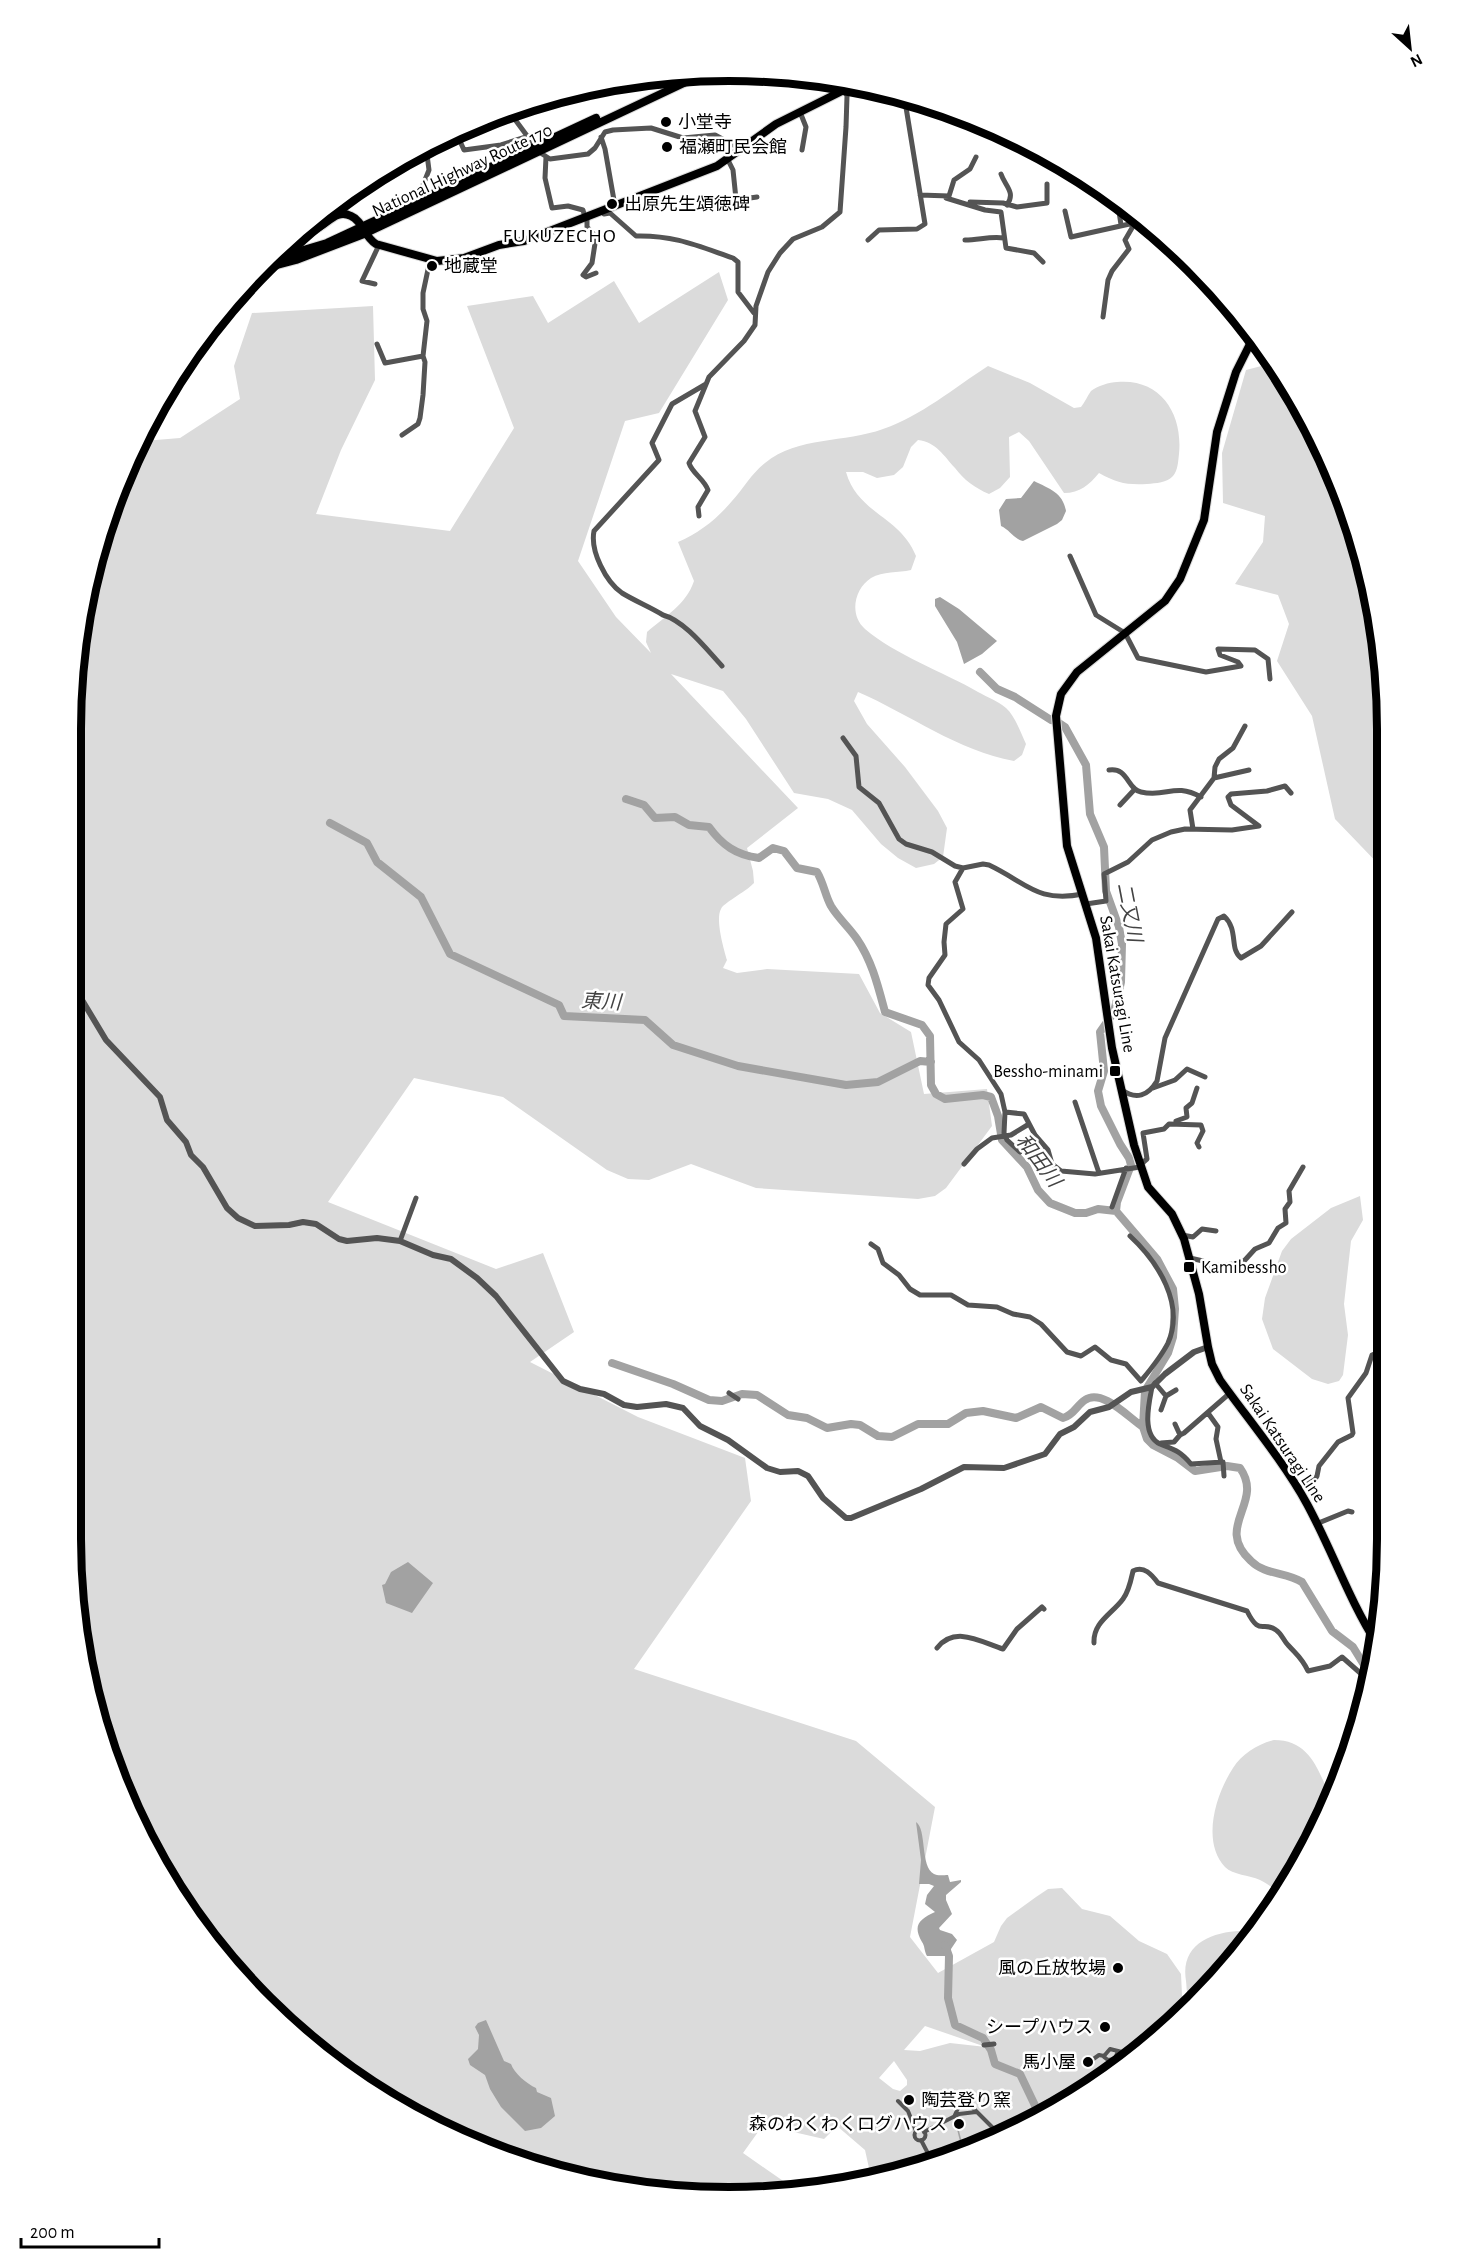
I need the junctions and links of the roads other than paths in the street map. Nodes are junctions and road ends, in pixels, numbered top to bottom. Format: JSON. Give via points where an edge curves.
{"nodes":[{"id":1,"x":686,"y":82,"type":"edge"},
{"id":2,"x":674,"y":83,"type":"edge"},
{"id":3,"x":842,"y":91,"type":"edge"},
{"id":4,"x":845,"y":92,"type":"edge"},
{"id":5,"x":906,"y":106,"type":"edge"},
{"id":6,"x":800,"y":112,"type":"junction"},
{"id":7,"x":514,"y":118,"type":"edge"},
{"id":8,"x":529,"y":136,"type":"junction"},
{"id":9,"x":601,"y":137,"type":"junction"},
{"id":10,"x":459,"y":140,"type":"edge"},
{"id":11,"x":741,"y":149,"type":"junction"},
{"id":12,"x":802,"y":150,"type":"dead end"},
{"id":13,"x":540,"y":152,"type":"junction"},
{"id":14,"x":427,"y":156,"type":"edge"},
{"id":15,"x":976,"y":157,"type":"dead end"},
{"id":16,"x":728,"y":160,"type":"junction"},
{"id":17,"x":1001,"y":174,"type":"dead end"},
{"id":18,"x":1047,"y":184,"type":"dead end"},
{"id":19,"x":920,"y":195,"type":"junction"},
{"id":20,"x":757,"y":197,"type":"dead end"},
{"id":21,"x":422,"y":198,"type":"junction"},
{"id":22,"x":946,"y":198,"type":"junction"},
{"id":23,"x":736,"y":199,"type":"junction"},
{"id":24,"x":953,"y":200,"type":"junction"},
{"id":25,"x":700,"y":205,"type":"dead end"},
{"id":26,"x":1007,"y":205,"type":"junction"},
{"id":27,"x":615,"y":206,"type":"junction"},
{"id":28,"x":1065,"y":211,"type":"dead end"},
{"id":29,"x":1119,"y":212,"type":"edge"},
{"id":30,"x":589,"y":216,"type":"junction"},
{"id":31,"x":330,"y":219,"type":"edge"},
{"id":32,"x":1133,"y":223,"type":"edge"},
{"id":33,"x":1134,"y":223,"type":"edge"},
{"id":34,"x":1121,"y":225,"type":"junction"},
{"id":35,"x":363,"y":230,"type":"junction"},
{"id":36,"x":1004,"y":238,"type":"junction"},
{"id":37,"x":868,"y":240,"type":"dead end"},
{"id":38,"x":964,"y":240,"type":"dead end"},
{"id":39,"x":379,"y":245,"type":"junction"},
{"id":40,"x":289,"y":254,"type":"edge"},
{"id":41,"x":430,"y":260,"type":"junction"},
{"id":42,"x":1043,"y":262,"type":"dead end"},
{"id":43,"x":278,"y":265,"type":"edge"},
{"id":44,"x":596,"y":273,"type":"dead end"},
{"id":45,"x":375,"y":284,"type":"dead end"},
{"id":46,"x":754,"y":313,"type":"junction"},
{"id":47,"x":1103,"y":317,"type":"dead end"},
{"id":48,"x":377,"y":344,"type":"dead end"},
{"id":49,"x":1250,"y":344,"type":"edge"},
{"id":50,"x":423,"y":356,"type":"junction"},
{"id":51,"x":706,"y":384,"type":"junction"},
{"id":52,"x":402,"y":435,"type":"dead end"},
{"id":53,"x":699,"y":516,"type":"dead end"},
{"id":54,"x":1070,"y":556,"type":"dead end"},
{"id":55,"x":1125,"y":633,"type":"junction"},
{"id":56,"x":722,"y":666,"type":"dead end"},
{"id":57,"x":1270,"y":679,"type":"dead end"},
{"id":58,"x":1245,"y":726,"type":"dead end"},
{"id":59,"x":843,"y":738,"type":"dead end"},
{"id":60,"x":1108,"y":770,"type":"dead end"},
{"id":61,"x":1249,"y":770,"type":"dead end"},
{"id":62,"x":1214,"y":778,"type":"junction"},
{"id":63,"x":1134,"y":790,"type":"junction"},
{"id":64,"x":1291,"y":794,"type":"dead end"},
{"id":65,"x":1201,"y":798,"type":"junction"},
{"id":66,"x":1120,"y":805,"type":"dead end"},
{"id":67,"x":1193,"y":829,"type":"junction"},
{"id":68,"x":963,"y":868,"type":"junction"},
{"id":69,"x":1083,"y":894,"type":"junction"},
{"id":70,"x":1086,"y":904,"type":"junction"},
{"id":71,"x":1292,"y":912,"type":"dead end"},
{"id":72,"x":81,"y":998,"type":"edge"},
{"id":73,"x":1205,"y":1077,"type":"dead end"},
{"id":74,"x":1153,"y":1088,"type":"junction"},
{"id":75,"x":1197,"y":1088,"type":"dead end"},
{"id":76,"x":1121,"y":1089,"type":"junction"},
{"id":77,"x":1075,"y":1102,"type":"dead end"},
{"id":78,"x":1005,"y":1112,"type":"junction"},
{"id":79,"x":1029,"y":1124,"type":"junction"},
{"id":80,"x":1169,"y":1124,"type":"junction"},
{"id":81,"x":1005,"y":1136,"type":"junction"},
{"id":82,"x":1199,"y":1147,"type":"dead end"},
{"id":83,"x":1020,"y":1152,"type":"dead end"},
{"id":84,"x":964,"y":1164,"type":"dead end"},
{"id":85,"x":1140,"y":1166,"type":"junction"},
{"id":86,"x":1303,"y":1167,"type":"dead end"},
{"id":87,"x":1126,"y":1168,"type":"junction"},
{"id":88,"x":1099,"y":1173,"type":"junction"},
{"id":89,"x":416,"y":1198,"type":"dead end"},
{"id":90,"x":1112,"y":1207,"type":"dead end"},
{"id":91,"x":1216,"y":1231,"type":"dead end"},
{"id":92,"x":1182,"y":1235,"type":"junction"},
{"id":93,"x":1130,"y":1236,"type":"dead end"},
{"id":94,"x":400,"y":1241,"type":"junction"},
{"id":95,"x":871,"y":1244,"type":"dead end"},
{"id":96,"x":1190,"y":1258,"type":"junction"},
{"id":97,"x":1208,"y":1347,"type":"junction"},
{"id":98,"x":1377,"y":1353,"type":"edge"},
{"id":99,"x":1141,"y":1381,"type":"junction"},
{"id":100,"x":1152,"y":1386,"type":"junction"},
{"id":101,"x":1138,"y":1390,"type":"junction"},
{"id":102,"x":1176,"y":1390,"type":"dead end"},
{"id":103,"x":729,"y":1393,"type":"dead end"},
{"id":104,"x":1230,"y":1393,"type":"junction"},
{"id":105,"x":1166,"y":1396,"type":"junction"},
{"id":106,"x":738,"y":1399,"type":"dead end"},
{"id":107,"x":1161,"y":1410,"type":"dead end"},
{"id":108,"x":1208,"y":1413,"type":"junction"},
{"id":109,"x":1175,"y":1424,"type":"dead end"},
{"id":110,"x":1180,"y":1435,"type":"junction"},
{"id":111,"x":1160,"y":1443,"type":"junction"},
{"id":112,"x":1221,"y":1462,"type":"junction"},
{"id":113,"x":1224,"y":1476,"type":"dead end"},
{"id":114,"x":1297,"y":1487,"type":"junction"},
{"id":115,"x":1352,"y":1512,"type":"dead end"},
{"id":116,"x":1316,"y":1524,"type":"junction"},
{"id":117,"x":1044,"y":1609,"type":"dead end"},
{"id":118,"x":1370,"y":1632,"type":"edge"},
{"id":119,"x":1094,"y":1643,"type":"dead end"},
{"id":120,"x":937,"y":1648,"type":"dead end"},
{"id":121,"x":1363,"y":1675,"type":"edge"},
{"id":122,"x":994,"y":2044,"type":"dead end"},
{"id":123,"x":984,"y":2045,"type":"dead end"},
{"id":124,"x":1118,"y":2051,"type":"junction"},
{"id":125,"x":1124,"y":2052,"type":"edge"},
{"id":126,"x":1104,"y":2056,"type":"junction"},
{"id":127,"x":1115,"y":2059,"type":"edge"},
{"id":128,"x":1115,"y":2059,"type":"edge"},
{"id":129,"x":1092,"y":2060,"type":"dead end"},
{"id":130,"x":898,"y":2101,"type":"dead end"},
{"id":131,"x":976,"y":2112,"type":"junction"},
{"id":132,"x":954,"y":2117,"type":"junction"},
{"id":133,"x":995,"y":2130,"type":"edge"},
{"id":134,"x":916,"y":2131,"type":"junction"},
{"id":135,"x":924,"y":2132,"type":"junction"},
{"id":136,"x":921,"y":2140,"type":"junction"},
{"id":137,"x":929,"y":2155,"type":"edge"}],
"edges":[{"from":1,"to":13,"type":"main road","name":"National Highway Route 170"},
{"from":2,"to":13,"type":"main road","name":"National Highway Route 170"},
{"from":3,"to":6,"type":"main road","name":"National Highway Route 170"},
{"from":4,"to":46,"type":"street","via":[[840,212],[822,227],[793,239],[780,253],[768,272]]},
{"from":5,"to":19,"type":"street"},
{"from":6,"to":11,"type":"main road","name":"National Highway Route 170"},
{"from":6,"to":12,"type":"street","via":[[806,127]]},
{"from":7,"to":8,"type":"street"},
{"from":8,"to":10,"type":"street","via":[[476,150],[464,150]]},
{"from":8,"to":13,"type":"street"},
{"from":9,"to":11,"type":"street","via":[[613,130],[651,128],[683,138],[715,135]]},
{"from":9,"to":13,"type":"street","via":[[588,154],[550,159]]},
{"from":9,"to":27,"type":"street"},
{"from":11,"to":16,"type":"main road","name":"National Highway Route 170"},
{"from":13,"to":21,"type":"main road","name":"National Highway Route 170"},
{"from":13,"to":30,"type":"street","via":[[552,208],[568,206]]},
{"from":13,"to":35,"type":"main road","name":"National Highway Route 170"},
{"from":14,"to":21,"type":"street","via":[[429,170]]},
{"from":15,"to":22,"type":"street","via":[[970,169],[954,180]]},
{"from":16,"to":23,"type":"street"},
{"from":16,"to":27,"type":"main road","name":"National Highway Route 170"},
{"from":17,"to":26,"type":"street","via":[[1012,196]]},
{"from":18,"to":26,"type":"street","via":[[1047,203]]},
{"from":19,"to":22,"type":"street"},
{"from":19,"to":37,"type":"street","via":[[925,224],[917,229],[879,230]]},
{"from":20,"to":23,"type":"street"},
{"from":21,"to":35,"type":"main road","name":"National Highway Route 170"},
{"from":22,"to":24,"type":"street"},
{"from":23,"to":25,"type":"street"},
{"from":24,"to":26,"type":"street"},
{"from":24,"to":36,"type":"street","via":[[1001,212]]},
{"from":27,"to":30,"type":"main road","name":"National Highway Route 170"},
{"from":28,"to":34,"type":"street","via":[[1071,237]]},
{"from":29,"to":34,"type":"street"},
{"from":30,"to":41,"type":"main road","name":"National Highway Route 170","via":[[464,258]]},
{"from":30,"to":44,"type":"street","via":[[587,227],[597,237],[592,263],[583,275]]},
{"from":30,"to":46,"type":"street","via":[[610,213],[636,236],[665,236],[733,258],[738,262],[738,292]]},
{"from":31,"to":35,"type":"main road","name":"National Highway Route 170","via":[[342,214],[354,217]]},
{"from":32,"to":34,"type":"street"},
{"from":33,"to":47,"type":"street","via":[[1125,240],[1129,249],[1108,280]]},
{"from":35,"to":39,"type":"main road","name":"National Highway Route 170","via":[[369,240]]},
{"from":35,"to":40,"type":"main road","name":"National Highway Route 170"},
{"from":35,"to":43,"type":"main road","name":"National Highway Route 170"},
{"from":36,"to":38,"type":"street"},
{"from":36,"to":42,"type":"street","via":[[1006,248],[1034,253]]},
{"from":39,"to":41,"type":"main road","name":"National Highway Route 170"},
{"from":39,"to":45,"type":"street","via":[[362,281]]},
{"from":41,"to":50,"type":"street","via":[[423,293],[427,321]]},
{"from":46,"to":51,"type":"street","via":[[755,325]]},
{"from":48,"to":50,"type":"street","via":[[385,363]]},
{"from":49,"to":55,"type":"main road","name":"Sakai Katsuragi Line","via":[[1236,372],[1217,432],[1204,520],[1180,579],[1165,601]]},
{"from":50,"to":52,"type":"street","via":[[420,418]]},
{"from":51,"to":53,"type":"street","via":[[695,411],[705,438],[689,463],[708,490],[698,507]]},
{"from":51,"to":56,"type":"street","via":[[672,404],[652,443],[659,460],[594,531],[592,539],[603,568],[620,591],[670,617]]},
{"from":54,"to":55,"type":"street","via":[[1096,615]]},
{"from":55,"to":57,"type":"street","via":[[1138,658],[1206,672],[1241,666],[1218,650],[1255,650],[1268,659]]},
{"from":55,"to":69,"type":"main road","name":"Sakai Katsuragi Line","via":[[1077,672],[1061,694],[1056,716],[1067,846]]},
{"from":58,"to":62,"type":"street","via":[[1233,748],[1219,759]]},
{"from":59,"to":68,"type":"street","via":[[856,756],[860,787],[879,803],[899,839]]},
{"from":60,"to":63,"type":"street","via":[[1123,774]]},
{"from":61,"to":62,"type":"street"},
{"from":62,"to":65,"type":"street"},
{"from":63,"to":65,"type":"street","via":[[1162,793],[1181,789]]},
{"from":63,"to":66,"type":"street"},
{"from":64,"to":67,"type":"street","via":[[1285,786],[1231,794],[1231,805],[1259,826]]},
{"from":65,"to":67,"type":"street","via":[[1190,810]]},
{"from":67,"to":70,"type":"street","via":[[1152,840],[1128,862],[1104,874],[1106,901]]},
{"from":68,"to":69,"type":"street","via":[[989,865],[1036,893],[1051,897]]},
{"from":68,"to":78,"type":"street","via":[[955,882],[963,909],[946,924],[945,955],[928,985],[959,1042],[980,1060],[1001,1094]]},
{"from":69,"to":70,"type":"main road","name":"Sakai Katsuragi Line"},
{"from":70,"to":76,"type":"main road","name":"Sakai Katsuragi Line","via":[[1096,938]]},
{"from":71,"to":74,"type":"street","via":[[1261,946],[1241,958],[1236,952],[1231,923],[1224,916],[1218,919],[1166,1038]]},
{"from":72,"to":94,"type":"street","via":[[106,1040],[160,1097],[167,1120],[186,1142],[227,1208],[238,1218],[255,1226],[316,1224],[347,1241]]},
{"from":73,"to":74,"type":"street","via":[[1188,1069],[1175,1080]]},
{"from":74,"to":76,"type":"street","via":[[1133,1097]]},
{"from":75,"to":80,"type":"street","via":[[1192,1104],[1186,1108],[1187,1117]]},
{"from":76,"to":85,"type":"main road","name":"Sakai Katsuragi Line"},
{"from":77,"to":88,"type":"street"},
{"from":78,"to":79,"type":"street","via":[[1024,1114]]},
{"from":78,"to":81,"type":"street"},
{"from":79,"to":81,"type":"street"},
{"from":79,"to":88,"type":"street","via":[[1056,1168],[1068,1173]]},
{"from":80,"to":82,"type":"street","via":[[1201,1125]]},
{"from":80,"to":85,"type":"street","via":[[1164,1129],[1143,1133],[1147,1159]]},
{"from":81,"to":83,"type":"street"},
{"from":81,"to":84,"type":"street","via":[[992,1138]]},
{"from":85,"to":87,"type":"street"},
{"from":85,"to":92,"type":"main road","name":"Sakai Katsuragi Line","via":[[1148,1187],[1168,1209]]},
{"from":86,"to":96,"type":"street","via":[[1289,1191],[1286,1223],[1269,1243],[1234,1264],[1211,1266]]},
{"from":87,"to":88,"type":"street"},
{"from":87,"to":90,"type":"street"},
{"from":89,"to":94,"type":"street"},
{"from":91,"to":92,"type":"street","via":[[1202,1229],[1193,1237]]},
{"from":92,"to":96,"type":"main road","name":"Sakai Katsuragi Line"},
{"from":93,"to":99,"type":"street","via":[[1146,1251],[1172,1298],[1168,1343]]},
{"from":94,"to":101,"type":"street","via":[[451,1258],[477,1278],[496,1296],[563,1381],[624,1405],[666,1404],[683,1408],[700,1426],[767,1467],[808,1476],[827,1503],[846,1518],[921,1489],[964,1467],[1004,1468],[1045,1454],[1060,1434],[1090,1412]]},
{"from":95,"to":99,"type":"street","via":[[878,1249],[883,1263],[921,1295],[951,1295],[968,1305],[997,1307],[1029,1317],[1067,1352],[1081,1356],[1095,1347],[1111,1360],[1126,1364]]},
{"from":96,"to":97,"type":"main road","name":"Sakai Katsuragi Line"},
{"from":97,"to":100,"type":"street","via":[[1194,1352]]},
{"from":97,"to":104,"type":"main road","name":"Sakai Katsuragi Line","via":[[1216,1372]]},
{"from":98,"to":114,"type":"street","via":[[1372,1355],[1366,1374],[1348,1398],[1353,1433],[1338,1442],[1319,1466],[1315,1479]]},
{"from":99,"to":101,"type":"street"},
{"from":100,"to":101,"type":"street"},
{"from":100,"to":105,"type":"street"},
{"from":100,"to":111,"type":"street","via":[[1149,1431]]},
{"from":102,"to":105,"type":"street"},
{"from":103,"to":106,"type":"street"},
{"from":104,"to":108,"type":"street"},
{"from":104,"to":114,"type":"main road","name":"Sakai Katsuragi Line"},
{"from":105,"to":107,"type":"street"},
{"from":108,"to":110,"type":"street"},
{"from":108,"to":112,"type":"street","via":[[1218,1427],[1215,1439]]},
{"from":109,"to":110,"type":"street"},
{"from":110,"to":111,"type":"street","via":[[1174,1442]]},
{"from":111,"to":112,"type":"street","via":[[1179,1450],[1191,1464]]},
{"from":112,"to":113,"type":"street"},
{"from":114,"to":116,"type":"main road","name":"Sakai Katsuragi Line"},
{"from":115,"to":116,"type":"street"},
{"from":116,"to":118,"type":"main road","name":"Sakai Katsuragi Line"},
{"from":117,"to":120,"type":"street","via":[[1017,1629],[1003,1649],[960,1635],[951,1636]]},
{"from":119,"to":121,"type":"street","via":[[1094,1632],[1128,1592],[1133,1571],[1142,1569],[1158,1583],[1247,1611],[1257,1626],[1274,1628],[1302,1657],[1308,1671],[1329,1666],[1342,1657]]},
{"from":122,"to":123,"type":"street"},
{"from":124,"to":125,"type":"street"},
{"from":124,"to":126,"type":"street","via":[[1110,2049]]},
{"from":124,"to":127,"type":"street"},
{"from":126,"to":128,"type":"street"},
{"from":126,"to":129,"type":"street"},
{"from":130,"to":134,"type":"street","via":[[908,2111]]},
{"from":131,"to":132,"type":"street"},
{"from":131,"to":132,"type":"street","via":[[974,2107],[964,2104]]},
{"from":131,"to":133,"type":"street"},
{"from":132,"to":135,"type":"street"},
{"from":134,"to":135,"type":"street"},
{"from":134,"to":136,"type":"street","via":[[915,2138]]},
{"from":135,"to":136,"type":"street"},
{"from":136,"to":137,"type":"street"}]}
